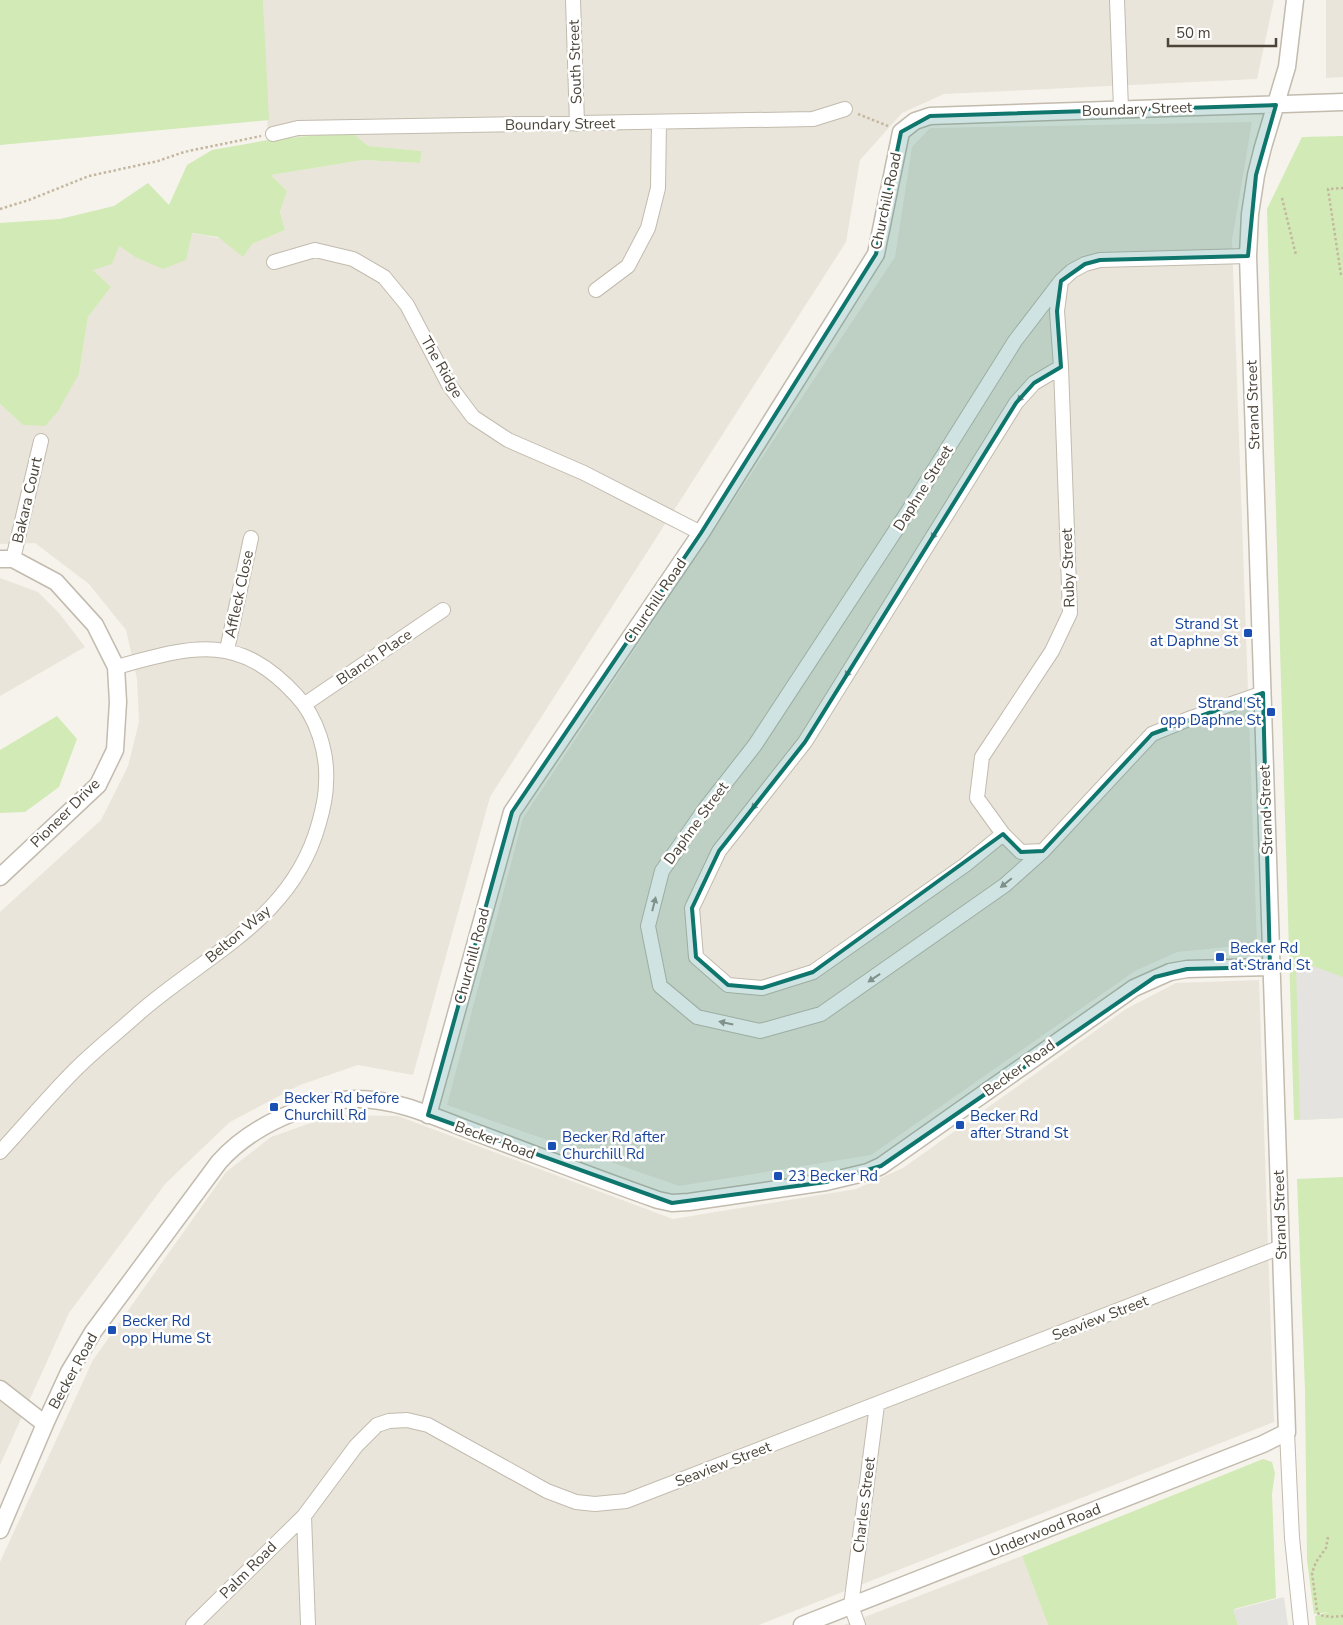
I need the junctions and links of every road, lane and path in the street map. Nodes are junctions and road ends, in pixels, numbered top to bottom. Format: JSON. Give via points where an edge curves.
{"nodes":[{"id":1,"x":573,"y":0,"type":"edge"},
{"id":2,"x":1117,"y":0,"type":"edge"},
{"id":3,"x":1295,"y":0,"type":"edge"},
{"id":4,"x":1343,"y":102,"type":"edge"},
{"id":5,"x":1276,"y":105,"type":"junction"},
{"id":6,"x":846,"y":109,"type":"joint"},
{"id":7,"x":1121,"y":109,"type":"junction"},
{"id":8,"x":930,"y":116,"type":"joint"},
{"id":9,"x":658,"y":122,"type":"junction"},
{"id":10,"x":577,"y":124,"type":"junction"},
{"id":11,"x":901,"y":132,"type":"junction"},
{"id":12,"x":273,"y":134,"type":"joint"},
{"id":13,"x":1343,"y":188,"type":"edge"},
{"id":14,"x":1282,"y":198,"type":"dead end"},
{"id":15,"x":0,"y":208,"type":"edge"},
{"id":16,"x":1296,"y":255,"type":"dead end"},
{"id":17,"x":1248,"y":256,"type":"junction"},
{"id":18,"x":274,"y":262,"type":"dead end"},
{"id":19,"x":1341,"y":274,"type":"dead end"},
{"id":20,"x":1061,"y":281,"type":"junction"},
{"id":21,"x":596,"y":290,"type":"dead end"},
{"id":22,"x":1061,"y":367,"type":"junction"},
{"id":23,"x":42,"y":441,"type":"dead end"},
{"id":24,"x":700,"y":533,"type":"junction"},
{"id":25,"x":251,"y":538,"type":"dead end"},
{"id":26,"x":6,"y":559,"type":"edge"},
{"id":27,"x":444,"y":610,"type":"dead end"},
{"id":28,"x":227,"y":650,"type":"junction"},
{"id":29,"x":116,"y":667,"type":"junction"},
{"id":30,"x":1263,"y":693,"type":"junction"},
{"id":31,"x":305,"y":704,"type":"junction"},
{"id":32,"x":1003,"y":834,"type":"junction"},
{"id":33,"x":1043,"y":851,"type":"junction"},
{"id":34,"x":0,"y":877,"type":"edge"},
{"id":35,"x":1270,"y":967,"type":"junction"},
{"id":36,"x":428,"y":1115,"type":"junction"},
{"id":37,"x":0,"y":1152,"type":"edge"},
{"id":38,"x":1281,"y":1247,"type":"junction"},
{"id":39,"x":0,"y":1389,"type":"edge"},
{"id":40,"x":876,"y":1405,"type":"junction"},
{"id":41,"x":44,"y":1424,"type":"junction"},
{"id":42,"x":1287,"y":1432,"type":"junction"},
{"id":43,"x":304,"y":1516,"type":"junction"},
{"id":44,"x":0,"y":1530,"type":"edge"},
{"id":45,"x":1328,"y":1537,"type":"dead end"},
{"id":46,"x":851,"y":1606,"type":"junction"},
{"id":47,"x":1343,"y":1616,"type":"edge"},
{"id":48,"x":193,"y":1625,"type":"edge"},
{"id":49,"x":308,"y":1625,"type":"edge"},
{"id":50,"x":802,"y":1625,"type":"edge"},
{"id":51,"x":858,"y":1625,"type":"edge"},
{"id":52,"x":1301,"y":1625,"type":"edge"}],
"edges":[{"from":1,"to":10,"type":"street","name":"South Street"},
{"from":2,"to":7,"type":"street"},
{"from":3,"to":5,"type":"street","name":"Strand Street","via":[[1287,67]]},
{"from":4,"to":5,"type":"street","name":"Boundary Street"},
{"from":5,"to":7,"type":"street","name":"Boundary Street"},
{"from":5,"to":17,"type":"street","name":"Strand Street","via":[[1256,175]]},
{"from":6,"to":9,"type":"street","name":"Boundary Street","via":[[813,119]]},
{"from":6,"to":11,"type":"path"},
{"from":7,"to":8,"type":"street","name":"Boundary Street"},
{"from":8,"to":11,"type":"street","name":"Churchill Road","via":[[915,121]]},
{"from":9,"to":10,"type":"street","name":"Boundary Street"},
{"from":9,"to":21,"type":"street","via":[[658,188],[648,228],[628,266]]},
{"from":10,"to":12,"type":"street","name":"Boundary Street","via":[[298,128]]},
{"from":11,"to":24,"type":"street","name":"Churchill Road","via":[[876,254]]},
{"from":12,"to":15,"type":"path","via":[[89,176]]},
{"from":13,"to":19,"type":"path","via":[[1328,189]]},
{"from":14,"to":16,"type":"path"},
{"from":17,"to":20,"type":"street","name":"Daphne Street","via":[[1100,260],[1085,264]]},
{"from":17,"to":30,"type":"street","name":"Strand Street"},
{"from":18,"to":24,"type":"street","name":"The Ridge","via":[[315,250],[354,259],[384,278],[407,305],[449,385],[473,417],[508,440],[584,472]]},
{"from":20,"to":22,"type":"street","name":"Ruby Street","via":[[1057,311]]},
{"from":33,"to":20,"type":"street","name":"Daphne Street","one_way":true,"via":[[1005,885],[821,1014],[760,1031],[697,1017],[660,986],[648,926],[662,871],[755,745],[1015,341]]},
{"from":22,"to":32,"type":"street","name":"Ruby Street","via":[[1070,613],[1052,651],[982,757],[977,798]]},
{"from":22,"to":32,"type":"street","one_way":true,"via":[[1034,383],[1016,403],[804,742],[719,851],[692,908],[696,957],[728,985],[762,988],[813,972],[965,865]]},
{"from":23,"to":26,"type":"street","name":"Bakara Court"},
{"from":24,"to":36,"type":"street","name":"Churchill Road","via":[[512,812]]},
{"from":25,"to":28,"type":"street","name":"Affleck Close"},
{"from":26,"to":29,"type":"street","name":"Pioneer Drive","via":[[56,582],[95,625]]},
{"from":27,"to":31,"type":"street","name":"Blanch Place"},
{"from":28,"to":29,"type":"street","name":"Belton Way","via":[[194,649]]},
{"from":28,"to":31,"type":"street","name":"Belton Way","via":[[258,662],[282,679]]},
{"from":29,"to":34,"type":"street","name":"Pioneer Drive","via":[[115,750],[98,785]]},
{"from":30,"to":33,"type":"street","name":"Daphne Street","via":[[1152,734]]},
{"from":30,"to":35,"type":"street","name":"Strand Street"},
{"from":31,"to":37,"type":"street","name":"Belton Way","via":[[319,734],[327,766],[326,799],[314,843],[295,879],[266,914],[140,1012],[76,1069]]},
{"from":32,"to":33,"type":"street","name":"Ruby Street","via":[[1021,852]]},
{"from":35,"to":36,"type":"street","name":"Becker Road","via":[[1187,969],[1155,977],[1076,1027],[881,1166],[826,1182],[672,1203]]},
{"from":35,"to":38,"type":"street","name":"Strand Street"},
{"from":36,"to":41,"type":"street","name":"Becker Road","via":[[383,1101],[334,1102],[263,1126],[230,1149],[93,1332]]},
{"from":38,"to":40,"type":"street","name":"Seaview Street"},
{"from":38,"to":42,"type":"street","name":"Strand Street"},
{"from":39,"to":41,"type":"street"},
{"from":40,"to":43,"type":"street","name":"Seaview Street","via":[[641,1496],[595,1504],[576,1502],[547,1491],[428,1425],[407,1420],[389,1422],[377,1425],[356,1446]]},
{"from":40,"to":46,"type":"street","name":"Charles Street"},
{"from":41,"to":44,"type":"street","name":"Becker Road"},
{"from":42,"to":46,"type":"street","name":"Underwood Road"},
{"from":42,"to":52,"type":"street","name":"Strand Street","via":[[1292,1538]]},
{"from":43,"to":48,"type":"street","name":"Palm Road"},
{"from":43,"to":49,"type":"street"},
{"from":45,"to":47,"type":"path","via":[[1326,1548],[1312,1573],[1319,1615]]},
{"from":46,"to":50,"type":"street","name":"Underwood Road"},
{"from":46,"to":51,"type":"street"}]}
